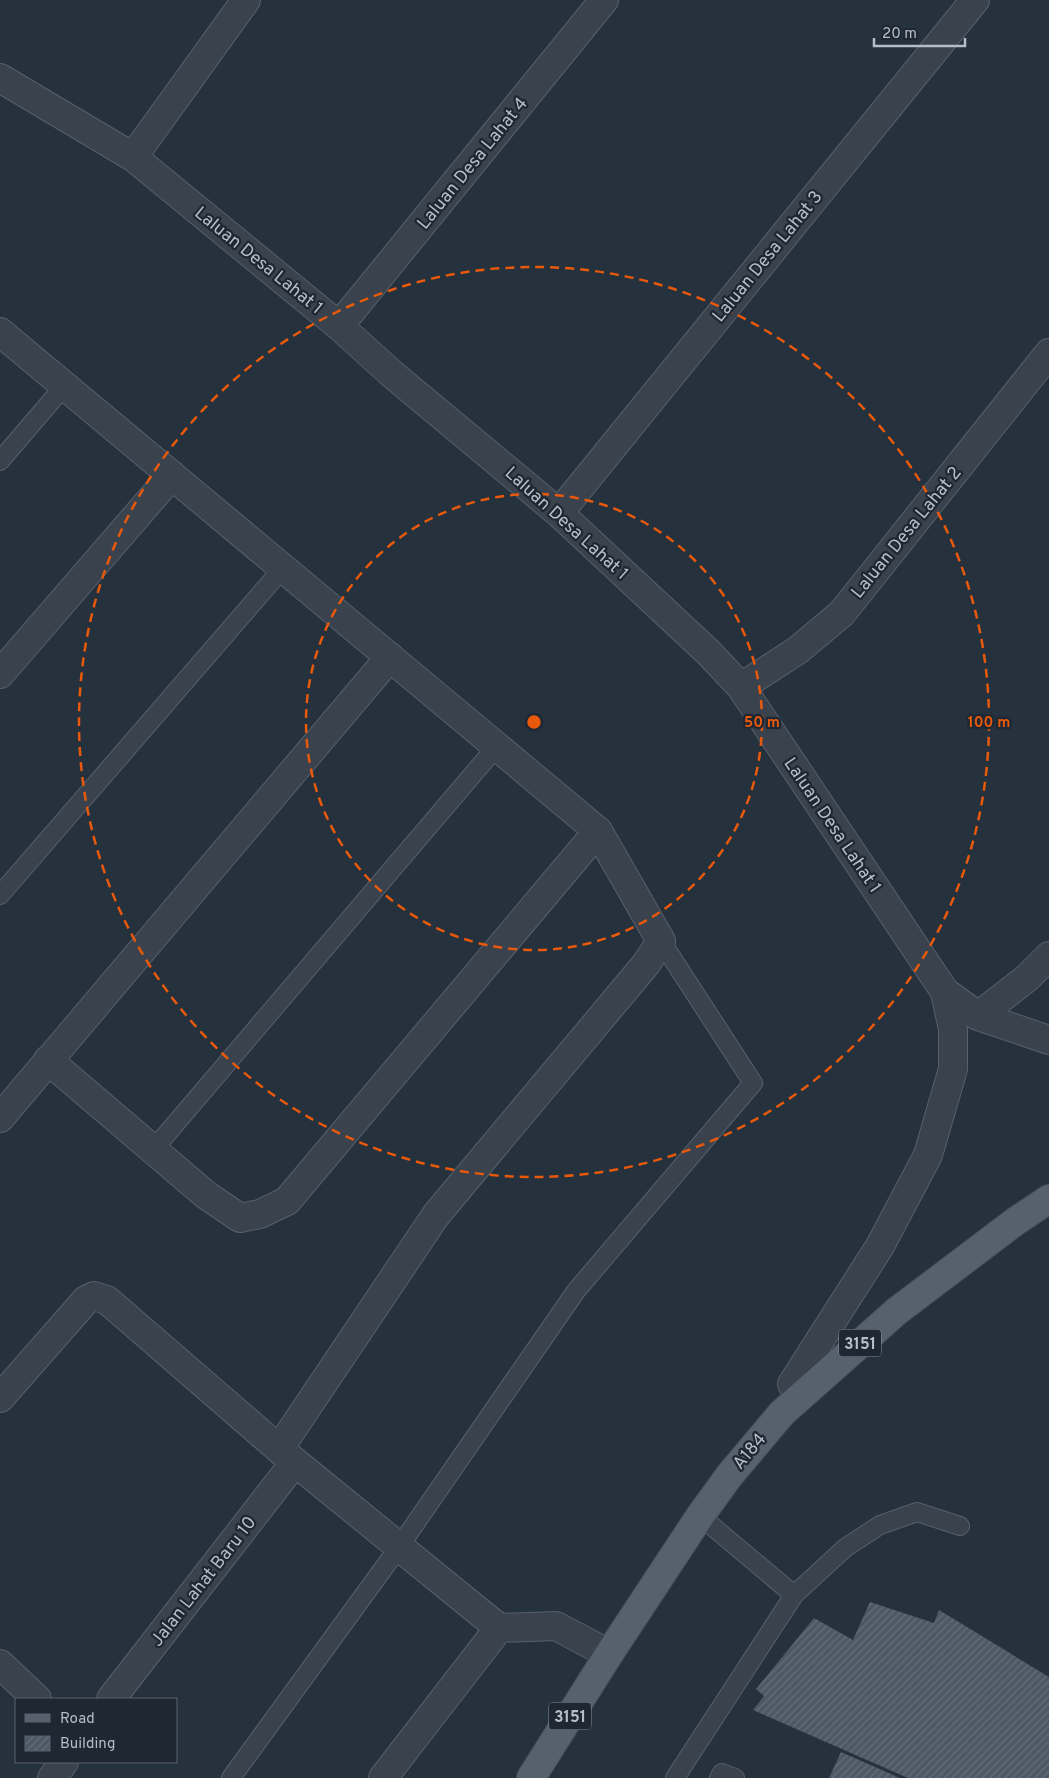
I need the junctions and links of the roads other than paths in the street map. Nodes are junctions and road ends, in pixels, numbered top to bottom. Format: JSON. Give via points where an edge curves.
{"nodes":[{"id":1,"x":246,"y":0,"type":"edge"},
{"id":2,"x":604,"y":0,"type":"edge"},
{"id":3,"x":975,"y":0,"type":"edge"},
{"id":4,"x":0,"y":78,"type":"edge"},
{"id":5,"x":133,"y":157,"type":"junction"},
{"id":6,"x":339,"y":326,"type":"junction"},
{"id":7,"x":0,"y":332,"type":"edge"},
{"id":8,"x":1049,"y":353,"type":"edge"},
{"id":9,"x":65,"y":385,"type":"junction"},
{"id":10,"x":0,"y":461,"type":"edge"},
{"id":11,"x":172,"y":475,"type":"junction"},
{"id":12,"x":559,"y":513,"type":"junction"},
{"id":13,"x":283,"y":568,"type":"junction"},
{"id":14,"x":390,"y":657,"type":"junction"},
{"id":15,"x":0,"y":674,"type":"edge"},
{"id":16,"x":741,"y":687,"type":"junction"},
{"id":17,"x":497,"y":746,"type":"junction"},
{"id":18,"x":598,"y":831,"type":"junction"},
{"id":19,"x":0,"y":895,"type":"edge"},
{"id":20,"x":662,"y":941,"type":"junction"},
{"id":21,"x":1049,"y":956,"type":"edge"},
{"id":22,"x":945,"y":992,"type":"junction"},
{"id":23,"x":978,"y":1016,"type":"junction"},
{"id":24,"x":1049,"y":1040,"type":"edge"},
{"id":25,"x":48,"y":1060,"type":"junction"},
{"id":26,"x":0,"y":1118,"type":"edge"},
{"id":27,"x":153,"y":1150,"type":"junction"},
{"id":28,"x":1049,"y":1199,"type":"edge"},
{"id":29,"x":792,"y":1384,"type":"dead end"},
{"id":30,"x":0,"y":1398,"type":"edge"},
{"id":31,"x":287,"y":1455,"type":"junction"},
{"id":32,"x":700,"y":1516,"type":"junction"},
{"id":33,"x":960,"y":1526,"type":"dead end"},
{"id":34,"x":399,"y":1547,"type":"junction"},
{"id":35,"x":794,"y":1595,"type":"junction"},
{"id":36,"x":499,"y":1628,"type":"junction"},
{"id":37,"x":609,"y":1654,"type":"junction"},
{"id":38,"x":0,"y":1664,"type":"edge"},
{"id":39,"x":36,"y":1698,"type":"edge"},
{"id":40,"x":112,"y":1698,"type":"edge"},
{"id":41,"x":63,"y":1763,"type":"edge"},
{"id":42,"x":52,"y":1778,"type":"edge"},
{"id":43,"x":231,"y":1778,"type":"edge"},
{"id":44,"x":383,"y":1778,"type":"edge"},
{"id":45,"x":531,"y":1778,"type":"edge"},
{"id":46,"x":675,"y":1778,"type":"edge"},
{"id":47,"x":719,"y":1778,"type":"edge"},
{"id":48,"x":735,"y":1778,"type":"edge"}],
"edges":[{"from":1,"to":5,"type":"street"},
{"from":2,"to":6,"type":"street","name":"Laluan Desa Lahat 4"},
{"from":3,"to":12,"type":"street","name":"Laluan Desa Lahat 3"},
{"from":4,"to":5,"type":"street","name":"Laluan Desa Lahat 1"},
{"from":5,"to":6,"type":"street","name":"Laluan Desa Lahat 1"},
{"from":6,"to":12,"type":"street","name":"Laluan Desa Lahat 1"},
{"from":7,"to":9,"type":"street"},
{"from":8,"to":16,"type":"street","name":"Laluan Desa Lahat 2","via":[[842,613],[798,650]]},
{"from":9,"to":10,"type":"lane"},
{"from":9,"to":11,"type":"street"},
{"from":11,"to":13,"type":"street"},
{"from":11,"to":15,"type":"street"},
{"from":12,"to":16,"type":"street","name":"Laluan Desa Lahat 1"},
{"from":13,"to":14,"type":"street"},
{"from":13,"to":19,"type":"lane"},
{"from":14,"to":17,"type":"street"},
{"from":14,"to":25,"type":"street"},
{"from":16,"to":22,"type":"street","name":"Laluan Desa Lahat 1"},
{"from":17,"to":18,"type":"street"},
{"from":17,"to":27,"type":"lane"},
{"from":18,"to":20,"type":"street"},
{"from":18,"to":27,"type":"street","via":[[287,1201],[260,1214],[240,1218],[206,1195]]},
{"from":20,"to":31,"type":"street","name":"Jalan Lahat Baru 10","via":[[436,1215]]},
{"from":20,"to":34,"type":"lane","via":[[753,1083],[576,1291]]},
{"from":21,"to":23,"type":"street"},
{"from":22,"to":23,"type":"street","name":"Laluan Desa Lahat 1"},
{"from":22,"to":29,"type":"street","via":[[953,1029],[952,1069],[928,1155],[880,1246]]},
{"from":23,"to":24,"type":"street","name":"Laluan Desa Lahat 1"},
{"from":25,"to":26,"type":"street"},
{"from":25,"to":27,"type":"street"},
{"from":28,"to":32,"type":"main road","name":"A184","number":"3151","via":[[896,1311],[807,1389],[782,1413]]},
{"from":30,"to":31,"type":"street","via":[[86,1300],[94,1296],[107,1300]]},
{"from":31,"to":34,"type":"street"},
{"from":31,"to":40,"type":"street","name":"Jalan Lahat Baru 10"},
{"from":32,"to":35,"type":"lane"},
{"from":32,"to":37,"type":"main road","name":"A184","number":"3151"},
{"from":33,"to":35,"type":"lane","via":[[917,1512],[880,1525],[845,1548]]},
{"from":34,"to":36,"type":"street"},
{"from":34,"to":43,"type":"lane"},
{"from":35,"to":46,"type":"lane"},
{"from":36,"to":37,"type":"street","via":[[556,1626]]},
{"from":36,"to":44,"type":"street"},
{"from":37,"to":45,"type":"main road","name":"A184","number":"3151"},
{"from":38,"to":39,"type":"street"},
{"from":41,"to":42,"type":"street"},
{"from":47,"to":48,"type":"lane","via":[[722,1774]]}]}
